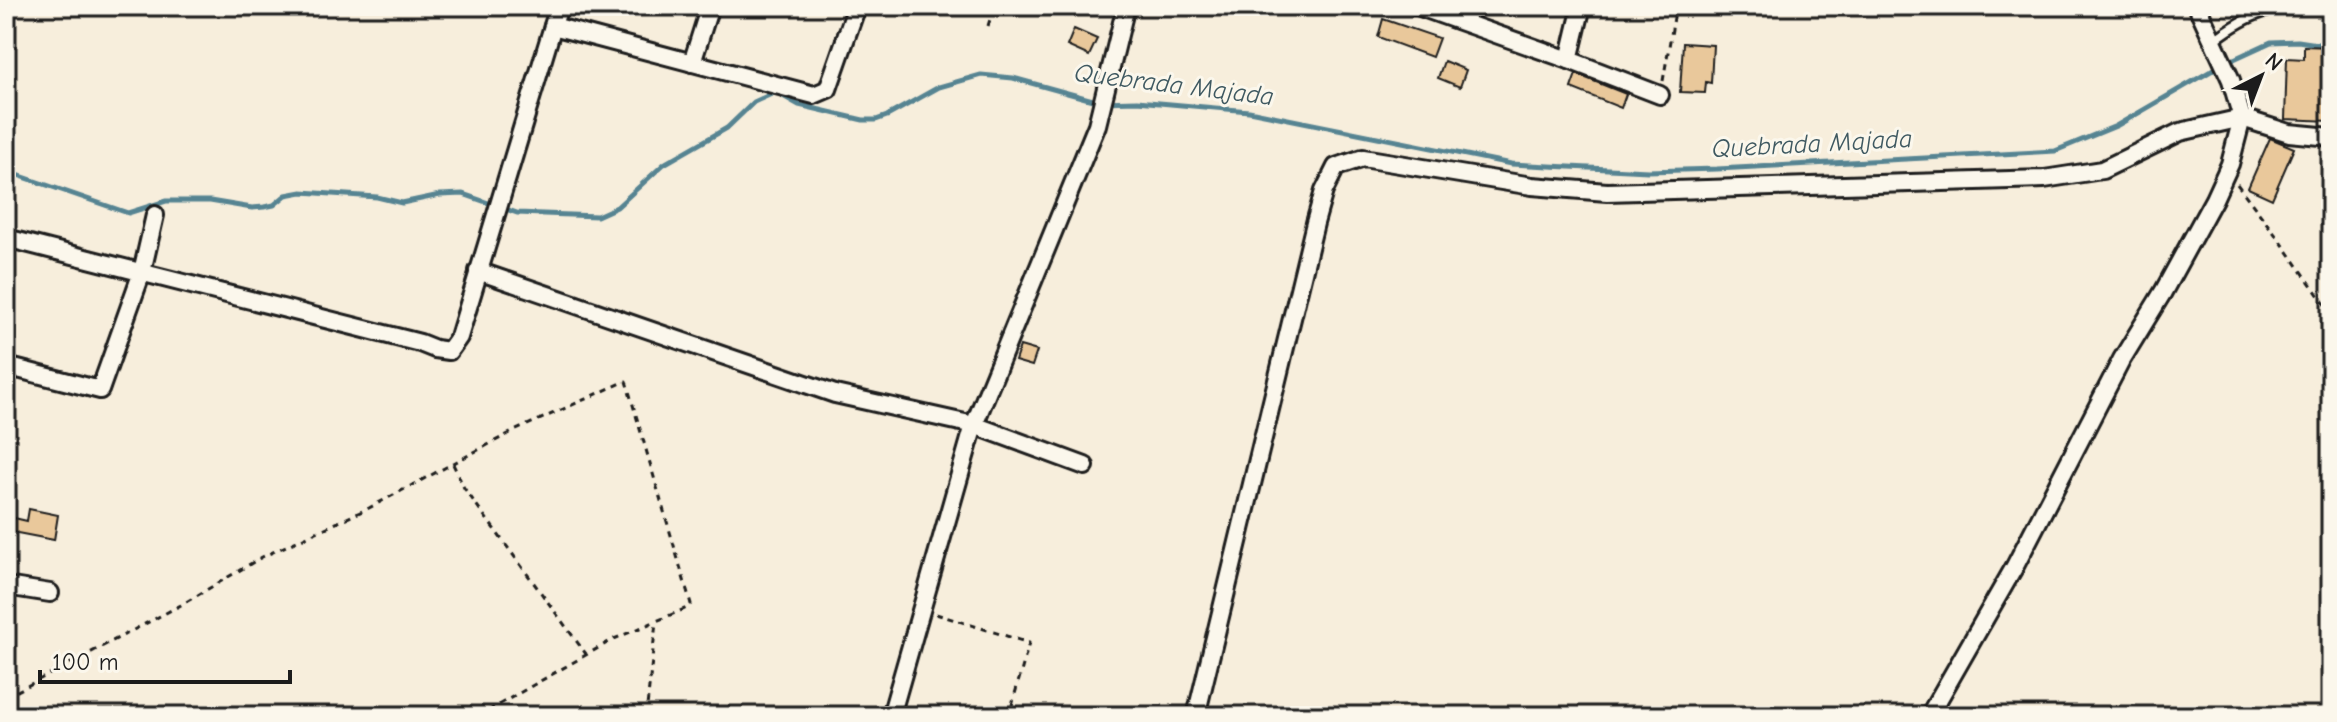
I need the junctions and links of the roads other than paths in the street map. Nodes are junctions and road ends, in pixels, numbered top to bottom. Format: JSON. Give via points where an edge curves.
{"nodes":[{"id":1,"x":559,"y":6,"type":"edge"},
{"id":2,"x":710,"y":6,"type":"edge"},
{"id":3,"x":857,"y":6,"type":"edge"},
{"id":4,"x":1126,"y":6,"type":"edge"},
{"id":5,"x":1417,"y":6,"type":"edge"},
{"id":6,"x":1582,"y":6,"type":"edge"},
{"id":7,"x":2197,"y":6,"type":"edge"},
{"id":8,"x":2320,"y":6,"type":"edge"},
{"id":9,"x":1453,"y":12,"type":"edge"},
{"id":10,"x":553,"y":26,"type":"junction"},
{"id":11,"x":2213,"y":41,"type":"junction"},
{"id":12,"x":1569,"y":60,"type":"junction"},
{"id":13,"x":692,"y":63,"type":"junction"},
{"id":14,"x":1660,"y":95,"type":"road end"},
{"id":15,"x":2242,"y":118,"type":"junction"},
{"id":16,"x":2331,"y":137,"type":"edge"},
{"id":17,"x":155,"y":215,"type":"dead end"},
{"id":18,"x":6,"y":238,"type":"edge"},
{"id":19,"x":478,"y":271,"type":"junction"},
{"id":20,"x":142,"y":272,"type":"junction"},
{"id":21,"x":6,"y":366,"type":"edge"},
{"id":22,"x":974,"y":425,"type":"junction"},
{"id":23,"x":1085,"y":466,"type":"dead end"},
{"id":24,"x":6,"y":586,"type":"edge"},
{"id":25,"x":50,"y":593,"type":"dead end"},
{"id":26,"x":891,"y":716,"type":"edge"},
{"id":27,"x":1196,"y":716,"type":"edge"},
{"id":28,"x":1929,"y":716,"type":"edge"}],
"edges":[{"from":1,"to":10,"type":"street"},
{"from":2,"to":13,"type":"street"},
{"from":3,"to":13,"type":"street","via":[[828,89],[821,94]]},
{"from":4,"to":22,"type":"street","via":[[1100,113]]},
{"from":5,"to":9,"type":"street"},
{"from":6,"to":12,"type":"street"},
{"from":7,"to":11,"type":"street"},
{"from":8,"to":11,"type":"lane","via":[[2276,8],[2239,21]]},
{"from":9,"to":12,"type":"street"},
{"from":10,"to":13,"type":"street"},
{"from":10,"to":19,"type":"street"},
{"from":11,"to":15,"type":"street"},
{"from":12,"to":14,"type":"street"},
{"from":15,"to":16,"type":"street","via":[[2289,133]]},
{"from":15,"to":27,"type":"street","via":[[2180,132],[2102,170],[2044,179],[1607,192],[1532,186],[1363,158],[1336,167],[1315,223]]},
{"from":15,"to":28,"type":"street","via":[[2236,150],[2214,199]]},
{"from":17,"to":20,"type":"street"},
{"from":18,"to":20,"type":"street"},
{"from":19,"to":20,"type":"street","via":[[459,337],[449,351]]},
{"from":19,"to":22,"type":"street","via":[[835,394]]},
{"from":20,"to":21,"type":"street","via":[[100,390]]},
{"from":22,"to":23,"type":"street"},
{"from":22,"to":26,"type":"street"},
{"from":24,"to":25,"type":"street"}]}
